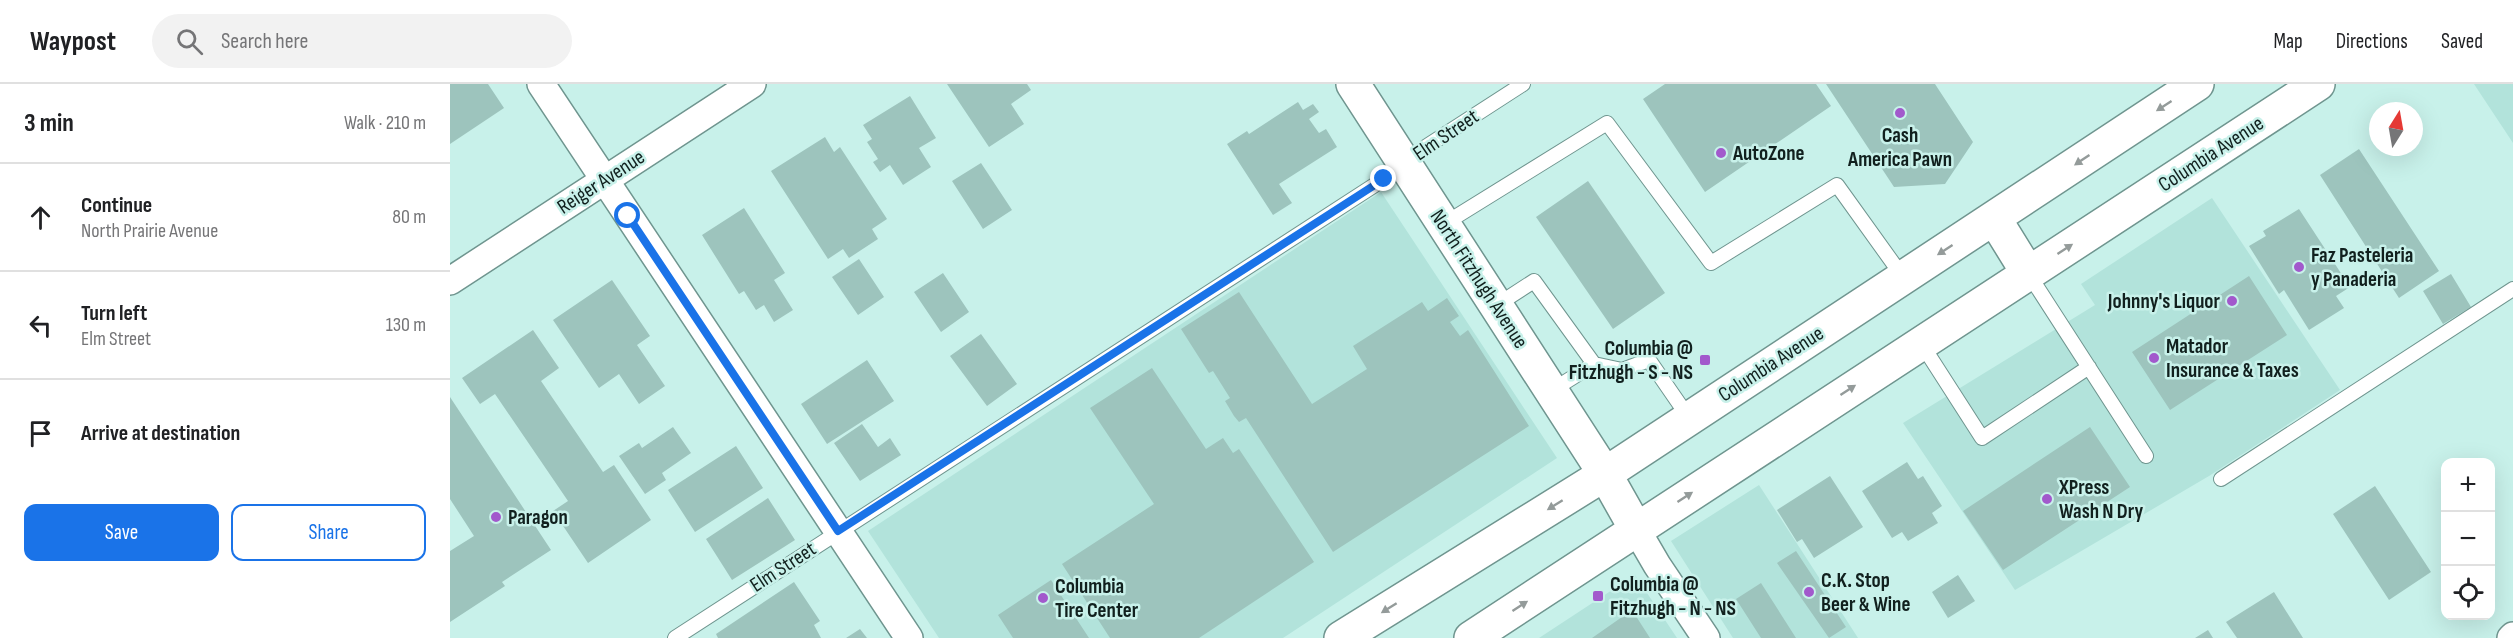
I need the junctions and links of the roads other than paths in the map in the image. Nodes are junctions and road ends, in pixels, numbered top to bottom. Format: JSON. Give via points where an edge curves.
{"nodes":[{"id":1,"x":541,"y":84,"type":"edge"},
{"id":2,"x":752,"y":84,"type":"edge"},
{"id":3,"x":1353,"y":84,"type":"edge"},
{"id":4,"x":1523,"y":84,"type":"edge"},
{"id":5,"x":2197,"y":84,"type":"edge"},
{"id":6,"x":2318,"y":84,"type":"edge"},
{"id":7,"x":1405,"y":163,"type":"junction"},
{"id":8,"x":604,"y":180,"type":"junction"},
{"id":9,"x":1994,"y":218,"type":"junction"},
{"id":10,"x":1444,"y":224,"type":"junction"},
{"id":11,"x":2028,"y":273,"type":"junction"},
{"id":12,"x":1903,"y":278,"type":"junction"},
{"id":13,"x":450,"y":281,"type":"edge"},
{"id":14,"x":2513,"y":289,"type":"edge"},
{"id":15,"x":1497,"y":305,"type":"junction"},
{"id":16,"x":1921,"y":343,"type":"junction"},
{"id":17,"x":1594,"y":364,"type":"junction"},
{"id":18,"x":2089,"y":367,"type":"junction"},
{"id":19,"x":1551,"y":391,"type":"junction"},
{"id":20,"x":1689,"y":418,"type":"junction"},
{"id":21,"x":2146,"y":456,"type":"dead end"},
{"id":22,"x":1605,"y":474,"type":"junction"},
{"id":23,"x":2221,"y":480,"type":"dead end"},
{"id":24,"x":1636,"y":529,"type":"junction"},
{"id":25,"x":838,"y":531,"type":"junction"},
{"id":26,"x":675,"y":638,"type":"edge"},
{"id":27,"x":909,"y":638,"type":"edge"},
{"id":28,"x":1341,"y":638,"type":"edge"},
{"id":29,"x":1471,"y":638,"type":"edge"},
{"id":30,"x":1706,"y":638,"type":"edge"}],
"edges":[{"from":1,"to":8,"type":"street"},
{"from":2,"to":8,"type":"street","name":"Reiger Avenue"},
{"from":3,"to":7,"type":"main road","name":"North Fitzhugh Avenue"},
{"from":4,"to":7,"type":"lane","name":"Elm Street"},
{"from":5,"to":9,"type":"main road","name":"Columbia Avenue","one_way":true},
{"from":11,"to":6,"type":"main road","name":"Columbia Avenue","one_way":true},
{"from":7,"to":10,"type":"main road","name":"North Fitzhugh Avenue"},
{"from":7,"to":25,"type":"lane","name":"Elm Street"},
{"from":8,"to":13,"type":"street","name":"Reiger Avenue"},
{"from":8,"to":25,"type":"street"},
{"from":9,"to":11,"type":"main road"},
{"from":9,"to":12,"type":"main road","name":"Columbia Avenue","one_way":true},
{"from":10,"to":12,"type":"lane","via":[[1607,123],[1711,263],[1837,185]]},
{"from":10,"to":15,"type":"main road","name":"North Fitzhugh Avenue"},
{"from":11,"to":16,"type":"main road","name":"Columbia Avenue"},
{"from":11,"to":18,"type":"lane"},
{"from":12,"to":20,"type":"main road","name":"Columbia Avenue"},
{"from":14,"to":23,"type":"lane"},
{"from":15,"to":17,"type":"lane","via":[[1534,281]]},
{"from":15,"to":19,"type":"main road","name":"North Fitzhugh Avenue"},
{"from":16,"to":18,"type":"lane","via":[[1982,438]]},
{"from":24,"to":16,"type":"main road","name":"Columbia Avenue","one_way":true},
{"from":17,"to":19,"type":"lane"},
{"from":17,"to":20,"type":"lane","via":[[1622,370],[1649,360]]},
{"from":18,"to":21,"type":"lane"},
{"from":19,"to":22,"type":"main road","name":"North Fitzhugh Avenue"},
{"from":20,"to":22,"type":"main road","name":"Columbia Avenue"},
{"from":22,"to":24,"type":"main road","name":"North Fitzhugh Avenue"},
{"from":22,"to":28,"type":"main road","name":"Columbia Avenue","one_way":true},
{"from":29,"to":24,"type":"main road","name":"Columbia Avenue","one_way":true},
{"from":24,"to":30,"type":"street"},
{"from":25,"to":26,"type":"lane","name":"Elm Street"},
{"from":25,"to":27,"type":"street"}]}
